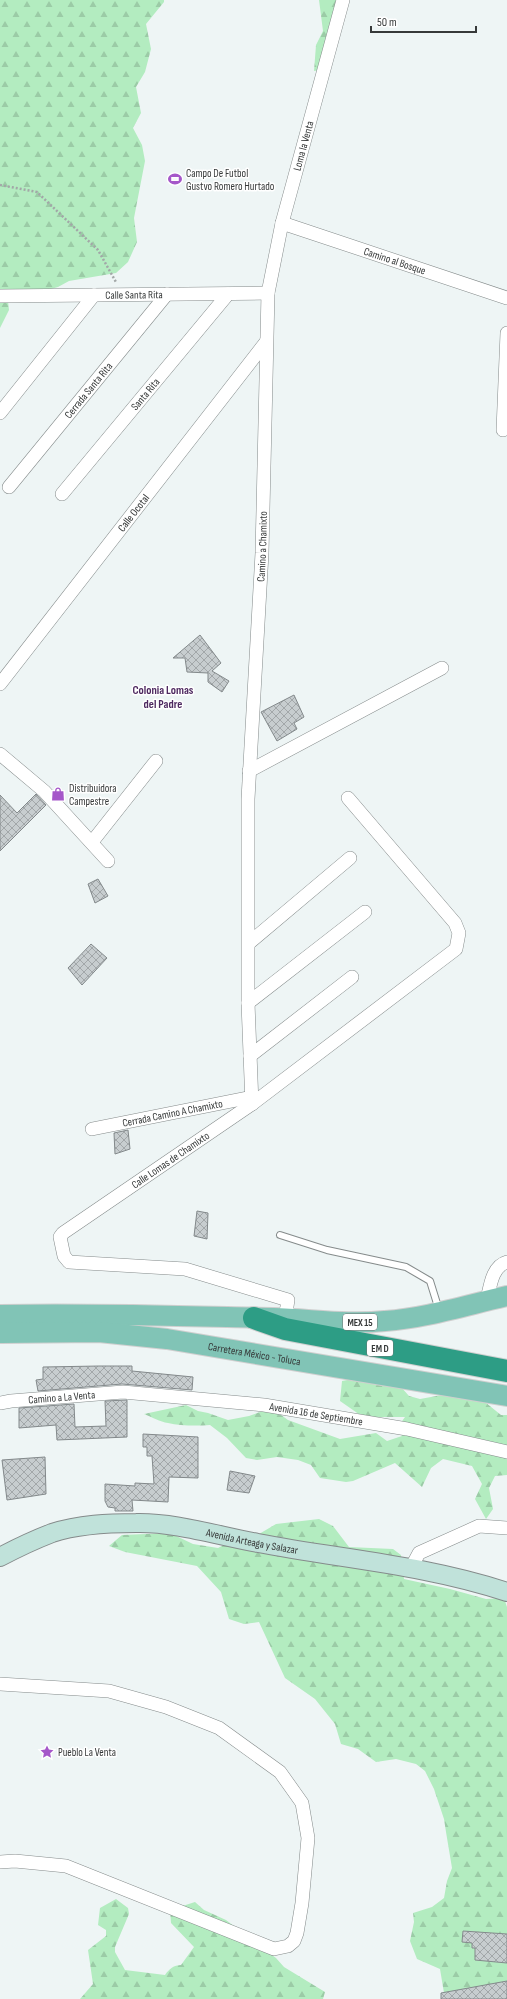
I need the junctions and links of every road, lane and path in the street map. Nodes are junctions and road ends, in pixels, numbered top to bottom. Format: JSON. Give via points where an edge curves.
{"nodes":[{"id":1,"x":343,"y":0,"type":"edge"},
{"id":2,"x":0,"y":185,"type":"edge"},
{"id":3,"x":282,"y":223,"type":"junction"},
{"id":4,"x":124,"y":294,"type":"junction"},
{"id":5,"x":167,"y":294,"type":"junction"},
{"id":6,"x":228,"y":294,"type":"junction"},
{"id":7,"x":268,"y":294,"type":"junction"},
{"id":8,"x":94,"y":295,"type":"junction"},
{"id":9,"x":0,"y":296,"type":"edge"},
{"id":10,"x":507,"y":298,"type":"edge"},
{"id":11,"x":507,"y":333,"type":"edge"},
{"id":12,"x":266,"y":342,"type":"junction"},
{"id":13,"x":0,"y":413,"type":"edge"},
{"id":14,"x":503,"y":430,"type":"dead end"},
{"id":15,"x":9,"y":487,"type":"dead end"},
{"id":16,"x":62,"y":494,"type":"dead end"},
{"id":17,"x":442,"y":668,"type":"dead end"},
{"id":18,"x":0,"y":684,"type":"edge"},
{"id":19,"x":0,"y":754,"type":"edge"},
{"id":20,"x":156,"y":762,"type":"dead end"},
{"id":21,"x":249,"y":771,"type":"junction"},
{"id":22,"x":348,"y":798,"type":"dead end"},
{"id":23,"x":92,"y":842,"type":"junction"},
{"id":24,"x":350,"y":858,"type":"dead end"},
{"id":25,"x":108,"y":861,"type":"dead end"},
{"id":26,"x":365,"y":912,"type":"dead end"},
{"id":27,"x":249,"y":943,"type":"junction"},
{"id":28,"x":352,"y":977,"type":"dead end"},
{"id":29,"x":248,"y":1003,"type":"junction"},
{"id":30,"x":250,"y":1056,"type":"junction"},
{"id":31,"x":252,"y":1101,"type":"junction"},
{"id":32,"x":92,"y":1129,"type":"dead end"},
{"id":33,"x":280,"y":1235,"type":"dead end"},
{"id":34,"x":507,"y":1262,"type":"edge"},
{"id":35,"x":507,"y":1296,"type":"edge"},
{"id":36,"x":486,"y":1300,"type":"junction"},
{"id":37,"x":439,"y":1312,"type":"junction"},
{"id":38,"x":0,"y":1315,"type":"edge"},
{"id":39,"x":254,"y":1318,"type":"junction"},
{"id":40,"x":285,"y":1319,"type":"junction"},
{"id":41,"x":0,"y":1333,"type":"edge"},
{"id":42,"x":507,"y":1371,"type":"edge"},
{"id":43,"x":123,"y":1392,"type":"joint"},
{"id":44,"x":507,"y":1396,"type":"edge"},
{"id":45,"x":0,"y":1403,"type":"edge"},
{"id":46,"x":507,"y":1452,"type":"edge"},
{"id":47,"x":507,"y":1528,"type":"edge"},
{"id":48,"x":0,"y":1557,"type":"edge"},
{"id":49,"x":412,"y":1568,"type":"junction"},
{"id":50,"x":507,"y":1592,"type":"edge"},
{"id":51,"x":0,"y":1684,"type":"edge"},
{"id":52,"x":0,"y":1862,"type":"edge"}],
"edges":[{"from":1,"to":3,"type":"street","name":"Loma la Venta"},
{"from":2,"to":4,"type":"path","via":[[37,192],[98,250]]},
{"from":3,"to":7,"type":"street","name":"Loma la Venta"},
{"from":3,"to":10,"type":"street","name":"Camino al Bosque"},
{"from":4,"to":5,"type":"street","name":"Calle Santa Rita"},
{"from":4,"to":8,"type":"street","name":"Calle Santa Rita"},
{"from":5,"to":6,"type":"street","name":"Calle Santa Rita"},
{"from":5,"to":15,"type":"street","name":"Cerrada Santa Rita"},
{"from":6,"to":7,"type":"street","name":"Calle Santa Rita"},
{"from":6,"to":16,"type":"street","name":"Santa Rita"},
{"from":7,"to":12,"type":"street","name":"Camino a Chamixto"},
{"from":8,"to":9,"type":"street","name":"Calle Santa Rita"},
{"from":8,"to":13,"type":"street"},
{"from":11,"to":14,"type":"street"},
{"from":12,"to":18,"type":"street","name":"Calle Ocotal"},
{"from":12,"to":21,"type":"street","name":"Camino a Chamixto","via":[[262,553]]},
{"from":17,"to":21,"type":"street"},
{"from":19,"to":23,"type":"street","via":[[44,791]]},
{"from":20,"to":23,"type":"street"},
{"from":21,"to":27,"type":"street","name":"Camino a Chamixto"},
{"from":22,"to":31,"type":"street","via":[[455,923],[459,933],[456,949]]},
{"from":23,"to":25,"type":"street"},
{"from":24,"to":27,"type":"street"},
{"from":26,"to":29,"type":"street"},
{"from":27,"to":29,"type":"street"},
{"from":28,"to":30,"type":"street"},
{"from":29,"to":30,"type":"street"},
{"from":30,"to":31,"type":"street"},
{"from":31,"to":32,"type":"street","name":"Cerrada Camino A Chamixto"},
{"from":31,"to":40,"type":"street","name":"Calle Lomas de Chamixto","via":[[60,1237],[64,1256],[69,1262],[185,1269],[288,1300]]},
{"from":33,"to":37,"type":"lane","via":[[327,1250],[406,1267],[430,1281]]},
{"from":34,"to":36,"type":"street","via":[[502,1263],[495,1271]]},
{"from":35,"to":36,"type":"main road","number":"MEX 15"},
{"from":36,"to":37,"type":"main road","number":"MEX 15"},
{"from":37,"to":40,"type":"main road","number":"MEX 15","via":[[386,1322]]},
{"from":38,"to":39,"type":"main road","number":"MEX 15"},
{"from":39,"to":40,"type":"main road","number":"MEX 15"},
{"from":39,"to":42,"type":"highway","number":"EM D","via":[[285,1330]]},
{"from":41,"to":44,"type":"main road","name":"Carretera México - Toluca","via":[[99,1332],[167,1339]]},
{"from":43,"to":45,"type":"street","name":"Camino a La Venta","via":[[11,1400]]},
{"from":43,"to":46,"type":"street","name":"Avenida 16 de Septiembre","via":[[264,1405],[407,1429]]},
{"from":47,"to":49,"type":"street","via":[[478,1526],[419,1554]]},
{"from":48,"to":49,"type":"street","name":"Avenida Arteaga y Salazar","via":[[53,1533],[73,1528],[138,1522]]},
{"from":49,"to":50,"type":"street","name":"Avenida Arteaga y Salazar"},
{"from":51,"to":52,"type":"street","via":[[109,1692],[166,1707],[219,1728],[280,1772],[302,1804],[308,1838],[297,1933],[294,1941],[288,1946],[274,1949],[66,1866]]}]}
